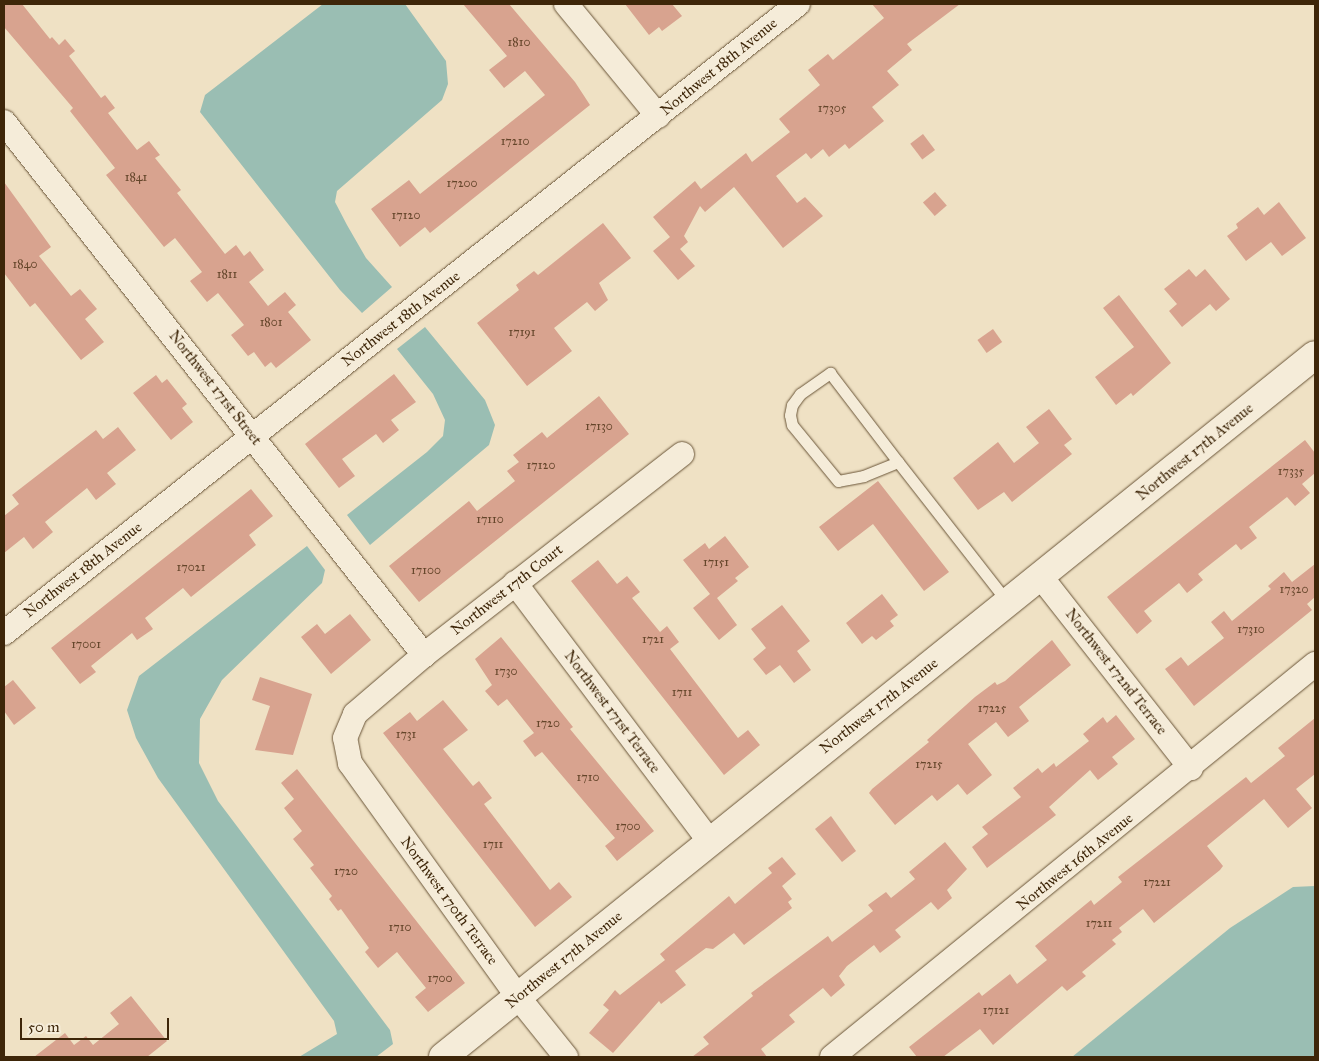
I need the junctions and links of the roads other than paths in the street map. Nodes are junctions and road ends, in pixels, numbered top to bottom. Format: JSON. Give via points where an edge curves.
{"nodes":[{"id":1,"x":566,"y":4,"type":"edge"},
{"id":2,"x":798,"y":4,"type":"edge"},
{"id":3,"x":658,"y":116,"type":"junction"},
{"id":4,"x":4,"y":122,"type":"edge"},
{"id":5,"x":1315,"y":355,"type":"edge"},
{"id":6,"x":253,"y":436,"type":"junction"},
{"id":7,"x":682,"y":454,"type":"dead end"},
{"id":8,"x":898,"y":462,"type":"junction"},
{"id":9,"x":1041,"y":577,"type":"junction"},
{"id":10,"x":515,"y":584,"type":"junction"},
{"id":11,"x":1008,"y":603,"type":"junction"},
{"id":12,"x":4,"y":633,"type":"edge"},
{"id":13,"x":424,"y":655,"type":"junction"},
{"id":14,"x":1315,"y":664,"type":"edge"},
{"id":15,"x":345,"y":738,"type":"joint"},
{"id":16,"x":1191,"y":768,"type":"junction"},
{"id":17,"x":709,"y":840,"type":"junction"},
{"id":18,"x":518,"y":997,"type":"junction"},
{"id":19,"x":443,"y":1057,"type":"edge"},
{"id":20,"x":566,"y":1057,"type":"edge"},
{"id":21,"x":832,"y":1057,"type":"edge"}],
"edges":[{"from":1,"to":3,"type":"street"},
{"from":2,"to":3,"type":"street","name":"Northwest 18th Avenue"},
{"from":3,"to":6,"type":"street","name":"Northwest 18th Avenue"},
{"from":4,"to":6,"type":"street","name":"Northwest 171st Street"},
{"from":5,"to":9,"type":"street","name":"Northwest 17th Avenue"},
{"from":6,"to":12,"type":"street","name":"Northwest 18th Avenue"},
{"from":6,"to":13,"type":"street","name":"Northwest 171st Street"},
{"from":7,"to":10,"type":"street","name":"Northwest 17th Court"},
{"from":8,"to":8,"type":"lane","via":[[830,373],[800,394],[792,405],[792,425],[838,481],[864,476]]},
{"from":8,"to":11,"type":"lane"},
{"from":9,"to":11,"type":"street","name":"Northwest 17th Avenue"},
{"from":9,"to":16,"type":"street","name":"Northwest 172nd Terrace"},
{"from":10,"to":13,"type":"street","name":"Northwest 17th Court"},
{"from":10,"to":17,"type":"street","name":"Northwest 171st Terrace"},
{"from":11,"to":17,"type":"street","name":"Northwest 17th Avenue"},
{"from":13,"to":15,"type":"street","name":"Northwest 17th Court","via":[[355,714]]},
{"from":14,"to":16,"type":"street","name":"Northwest 16th Avenue"},
{"from":15,"to":18,"type":"street","name":"Northwest 170th Terrace","via":[[350,763]]},
{"from":16,"to":21,"type":"street","name":"Northwest 16th Avenue"},
{"from":17,"to":18,"type":"street","name":"Northwest 17th Avenue"},
{"from":18,"to":19,"type":"street","name":"Northwest 17th Avenue"},
{"from":18,"to":20,"type":"street","name":"Northwest 170th Terrace"}]}
